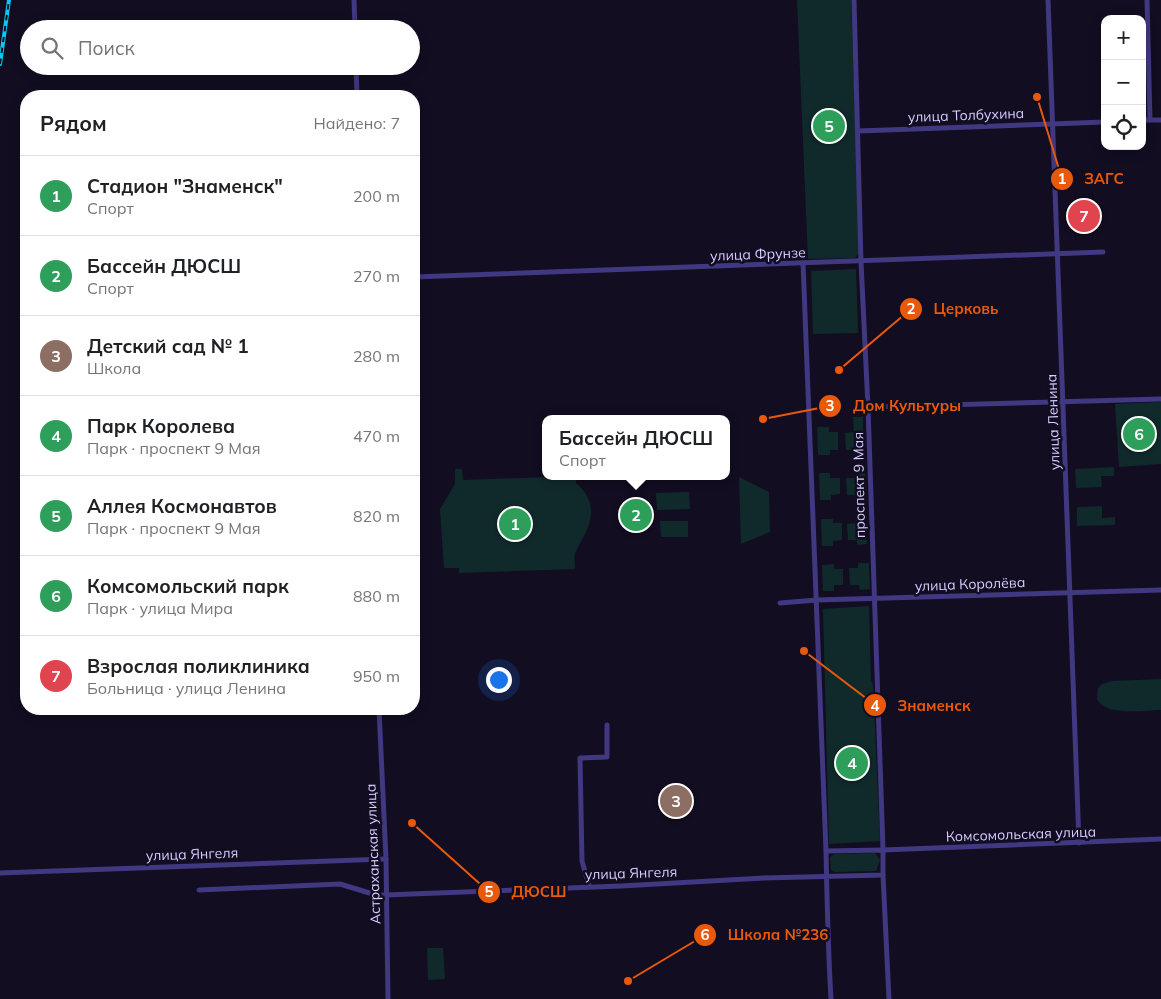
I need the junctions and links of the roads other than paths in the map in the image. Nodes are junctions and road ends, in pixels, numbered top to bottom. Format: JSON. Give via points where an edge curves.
{"nodes":[{"id":1,"x":354,"y":0,"type":"edge"},
{"id":2,"x":854,"y":0,"type":"edge"},
{"id":3,"x":1048,"y":0,"type":"edge"},
{"id":4,"x":1147,"y":0,"type":"edge"},
{"id":5,"x":354,"y":20,"type":"edge"},
{"id":6,"x":356,"y":75,"type":"edge"},
{"id":7,"x":357,"y":90,"type":"edge"},
{"id":8,"x":1146,"y":120,"type":"edge"},
{"id":9,"x":1150,"y":120,"type":"junction"},
{"id":10,"x":1161,"y":120,"type":"edge"},
{"id":11,"x":1101,"y":122,"type":"edge"},
{"id":12,"x":1052,"y":124,"type":"junction"},
{"id":13,"x":858,"y":131,"type":"junction"},
{"id":14,"x":1103,"y":252,"type":"dead end"},
{"id":15,"x":1058,"y":254,"type":"junction"},
{"id":16,"x":861,"y":262,"type":"junction"},
{"id":17,"x":804,"y":263,"type":"junction"},
{"id":18,"x":420,"y":277,"type":"edge"},
{"id":19,"x":1161,"y":399,"type":"edge"},
{"id":20,"x":1064,"y":402,"type":"junction"},
{"id":21,"x":868,"y":407,"type":"junction"},
{"id":22,"x":1161,"y":590,"type":"edge"},
{"id":23,"x":1070,"y":592,"type":"junction"},
{"id":24,"x":873,"y":598,"type":"junction"},
{"id":25,"x":817,"y":600,"type":"junction"},
{"id":26,"x":780,"y":602,"type":"dead end"},
{"id":27,"x":379,"y":715,"type":"edge"},
{"id":28,"x":607,"y":725,"type":"dead end"},
{"id":29,"x":1161,"y":839,"type":"edge"},
{"id":30,"x":1079,"y":843,"type":"junction"},
{"id":31,"x":883,"y":850,"type":"junction"},
{"id":32,"x":826,"y":851,"type":"junction"},
{"id":33,"x":386,"y":859,"type":"junction"},
{"id":34,"x":0,"y":873,"type":"edge"},
{"id":35,"x":883,"y":875,"type":"junction"},
{"id":36,"x":826,"y":877,"type":"junction"},
{"id":37,"x":589,"y":886,"type":"junction"},
{"id":38,"x":199,"y":890,"type":"dead end"},
{"id":39,"x":385,"y":895,"type":"junction"},
{"id":40,"x":388,"y":999,"type":"edge"},
{"id":41,"x":830,"y":999,"type":"edge"},
{"id":42,"x":889,"y":999,"type":"edge"}],
"edges":[{"from":1,"to":5,"type":"street"},
{"from":2,"to":13,"type":"street","name":"проспект 9 Мая"},
{"from":3,"to":12,"type":"street","name":"улица Ленина"},
{"from":4,"to":9,"type":"street"},
{"from":6,"to":7,"type":"street"},
{"from":8,"to":9,"type":"street"},
{"from":9,"to":10,"type":"street"},
{"from":11,"to":12,"type":"street","name":"улица Толбухина"},
{"from":12,"to":13,"type":"street","name":"улица Толбухина"},
{"from":12,"to":15,"type":"street","name":"улица Ленина"},
{"from":13,"to":16,"type":"street","name":"проспект 9 Мая"},
{"from":14,"to":15,"type":"street","name":"улица Фрунзе"},
{"from":15,"to":16,"type":"street","name":"улица Фрунзе"},
{"from":15,"to":20,"type":"street","name":"улица Ленина"},
{"from":16,"to":17,"type":"street","name":"улица Фрунзе"},
{"from":16,"to":21,"type":"street","name":"проспект 9 Мая"},
{"from":17,"to":18,"type":"street","name":"улица Фрунзе"},
{"from":17,"to":25,"type":"street"},
{"from":19,"to":20,"type":"street"},
{"from":20,"to":21,"type":"street"},
{"from":20,"to":23,"type":"street","name":"улица Ленина"},
{"from":21,"to":24,"type":"street","name":"проспект 9 Мая"},
{"from":22,"to":23,"type":"street","name":"улица Королёва"},
{"from":23,"to":24,"type":"street","name":"улица Королёва"},
{"from":23,"to":30,"type":"street","name":"улица Ленина"},
{"from":24,"to":25,"type":"street","name":"улица Королёва"},
{"from":24,"to":31,"type":"street","name":"проспект 9 Мая"},
{"from":25,"to":26,"type":"street","name":"улица Королёва"},
{"from":25,"to":32,"type":"street"},
{"from":27,"to":33,"type":"street","name":"Астраханская улица"},
{"from":28,"to":37,"type":"street","via":[[607,757],[580,758],[582,855]]},
{"from":29,"to":30,"type":"street","name":"Комсомольская улица"},
{"from":30,"to":31,"type":"street","name":"Комсомольская улица"},
{"from":31,"to":32,"type":"street","name":"Комсомольская улица"},
{"from":31,"to":35,"type":"street","name":"проспект 9 Мая"},
{"from":32,"to":36,"type":"street"},
{"from":33,"to":34,"type":"street","name":"улица Янгеля"},
{"from":33,"to":39,"type":"street","name":"Астраханская улица"},
{"from":35,"to":36,"type":"street","name":"улица Янгеля"},
{"from":35,"to":42,"type":"street"},
{"from":36,"to":37,"type":"street","name":"улица Янгеля"},
{"from":36,"to":41,"type":"street"},
{"from":37,"to":39,"type":"street","name":"улица Янгеля"},
{"from":38,"to":39,"type":"street","name":"улица Янгеля","via":[[340,884]]},
{"from":39,"to":40,"type":"street","name":"Астраханская улица"}]}
